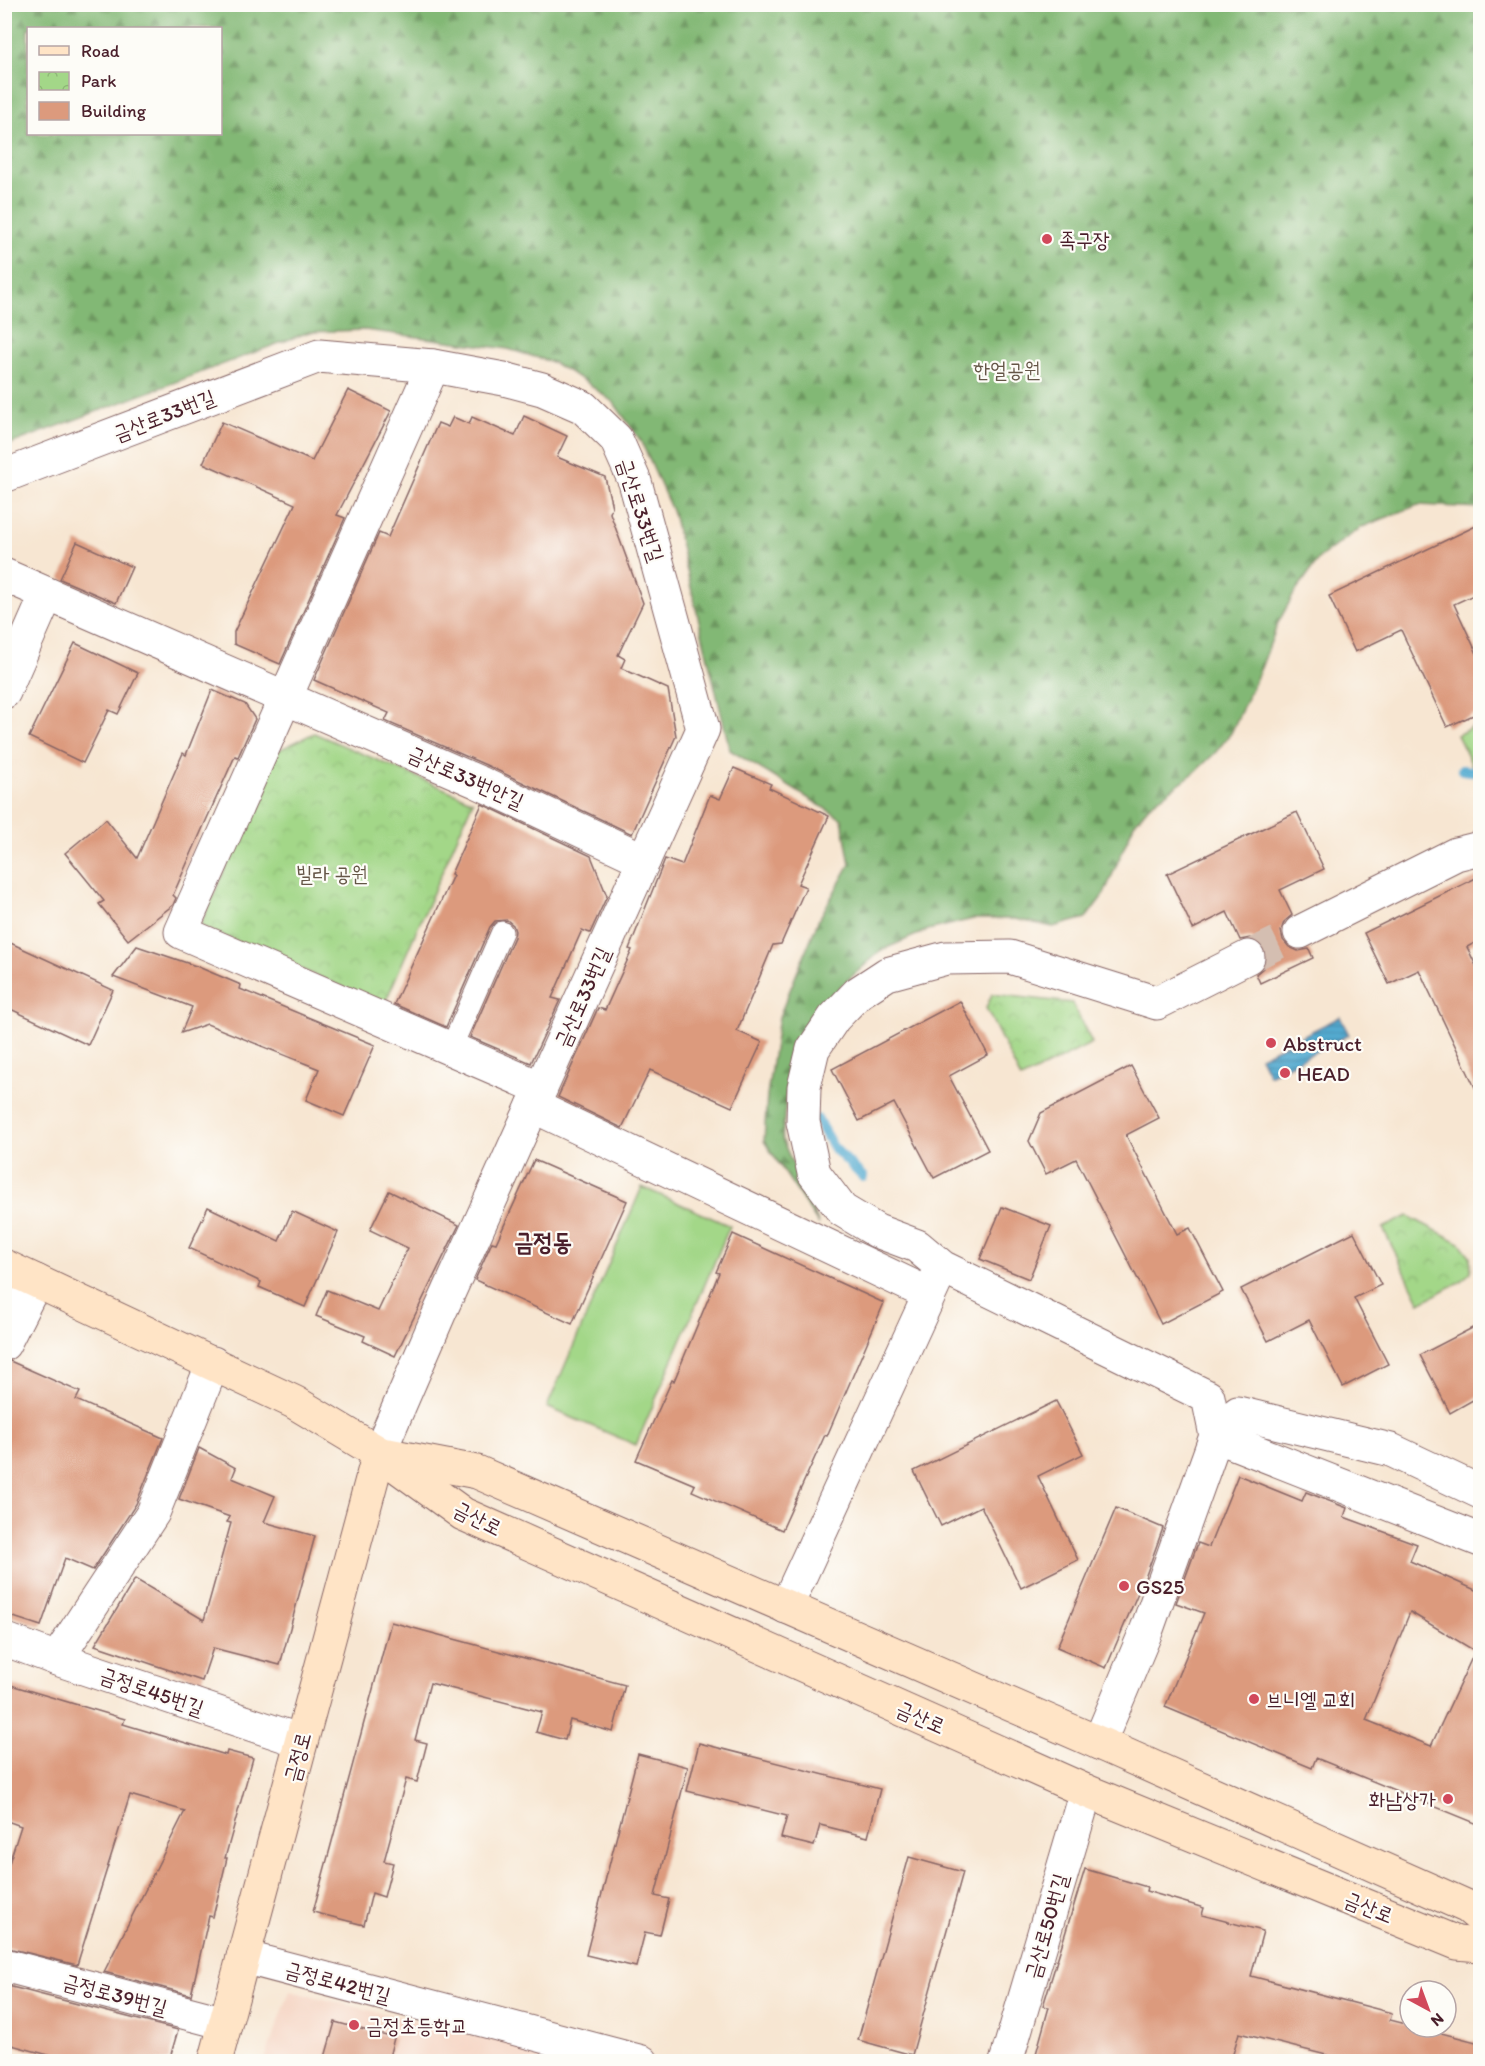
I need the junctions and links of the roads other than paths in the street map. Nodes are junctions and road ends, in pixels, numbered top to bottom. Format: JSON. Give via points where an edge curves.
{"nodes":[{"id":1,"x":433,"y":366,"type":"junction"},
{"id":2,"x":4,"y":476,"type":"edge"},
{"id":3,"x":4,"y":575,"type":"edge"},
{"id":4,"x":47,"y":594,"type":"junction"},
{"id":5,"x":4,"y":692,"type":"edge"},
{"id":6,"x":286,"y":697,"type":"junction"},
{"id":7,"x":1480,"y":848,"type":"edge"},
{"id":8,"x":644,"y":860,"type":"junction"},
{"id":9,"x":502,"y":932,"type":"dead end"},
{"id":10,"x":1300,"y":932,"type":"tunnel mouth"},
{"id":11,"x":1248,"y":957,"type":"tunnel mouth"},
{"id":12,"x":451,"y":1048,"type":"junction"},
{"id":13,"x":537,"y":1097,"type":"junction"},
{"id":14,"x":4,"y":1266,"type":"edge"},
{"id":15,"x":36,"y":1281,"type":"junction"},
{"id":16,"x":935,"y":1281,"type":"junction"},
{"id":17,"x":4,"y":1344,"type":"edge"},
{"id":18,"x":213,"y":1363,"type":"junction"},
{"id":19,"x":1216,"y":1436,"type":"junction"},
{"id":20,"x":379,"y":1453,"type":"junction"},
{"id":21,"x":1480,"y":1492,"type":"edge"},
{"id":22,"x":1480,"y":1540,"type":"edge"},
{"id":23,"x":786,"y":1607,"type":"junction"},
{"id":24,"x":4,"y":1639,"type":"edge"},
{"id":25,"x":57,"y":1659,"type":"junction"},
{"id":26,"x":301,"y":1742,"type":"junction"},
{"id":27,"x":1099,"y":1743,"type":"junction"},
{"id":28,"x":1086,"y":1791,"type":"junction"},
{"id":29,"x":1480,"y":1917,"type":"edge"},
{"id":30,"x":1480,"y":1945,"type":"edge"},
{"id":31,"x":243,"y":1957,"type":"junction"},
{"id":32,"x":4,"y":1965,"type":"edge"},
{"id":33,"x":225,"y":2023,"type":"junction"},
{"id":34,"x":214,"y":2061,"type":"edge"},
{"id":35,"x":642,"y":2061,"type":"edge"},
{"id":36,"x":1006,"y":2061,"type":"edge"}],
"edges":[{"from":1,"to":2,"type":"street","name":"금산로33번길","via":[[319,356]]},
{"from":1,"to":6,"type":"street"},
{"from":1,"to":8,"type":"street","name":"금산로33번길","via":[[542,389],[583,407],[616,439],[635,482],[703,729]]},
{"from":3,"to":4,"type":"street","name":"금산로33번안길"},
{"from":4,"to":5,"type":"street"},
{"from":4,"to":6,"type":"street","name":"금산로33번안길"},
{"from":6,"to":8,"type":"street","name":"금산로33번안길"},
{"from":6,"to":12,"type":"street","via":[[181,932]]},
{"from":7,"to":10,"type":"street","via":[[1456,855]]},
{"from":8,"to":13,"type":"street","name":"금산로33번길"},
{"from":9,"to":12,"type":"lane"},
{"from":11,"to":16,"type":"street","via":[[1156,1003],[1010,957],[946,958],[887,974],[858,993],[834,1018],[813,1049],[804,1087],[803,1122],[814,1173],[842,1210],[877,1231],[917,1246]]},
{"from":12,"to":13,"type":"street"},
{"from":13,"to":16,"type":"street"},
{"from":13,"to":20,"type":"street","name":"금산로33번길","via":[[449,1318]]},
{"from":14,"to":15,"type":"street","name":"금산로"},
{"from":15,"to":17,"type":"street"},
{"from":15,"to":18,"type":"street","name":"금산로"},
{"from":16,"to":19,"type":"street","via":[[1208,1397]]},
{"from":16,"to":23,"type":"street"},
{"from":18,"to":20,"type":"street","name":"금산로","via":[[294,1402]]},
{"from":18,"to":25,"type":"street","via":[[153,1513]]},
{"from":19,"to":21,"type":"street","via":[[1238,1413],[1390,1450]]},
{"from":19,"to":22,"type":"street"},
{"from":19,"to":27,"type":"street","via":[[1147,1629]]},
{"from":20,"to":23,"type":"street","name":"금산로","via":[[477,1472]]},
{"from":20,"to":26,"type":"street","name":"금정로"},
{"from":20,"to":28,"type":"street","name":"금산로","via":[[463,1514]]},
{"from":23,"to":27,"type":"street","name":"금산로"},
{"from":24,"to":25,"type":"street","name":"금정로45번길"},
{"from":25,"to":26,"type":"street","name":"금정로45번길"},
{"from":26,"to":31,"type":"street","name":"금정로"},
{"from":27,"to":29,"type":"street","name":"금산로","via":[[1468,1907]]},
{"from":28,"to":30,"type":"street","name":"금산로","via":[[1457,1943]]},
{"from":28,"to":36,"type":"street","name":"금산로50번길"},
{"from":31,"to":33,"type":"street","name":"금정로"},
{"from":31,"to":35,"type":"street","name":"금정로42번길"},
{"from":32,"to":33,"type":"street","name":"금정로39번길"},
{"from":33,"to":34,"type":"street","name":"금정로"}]}
